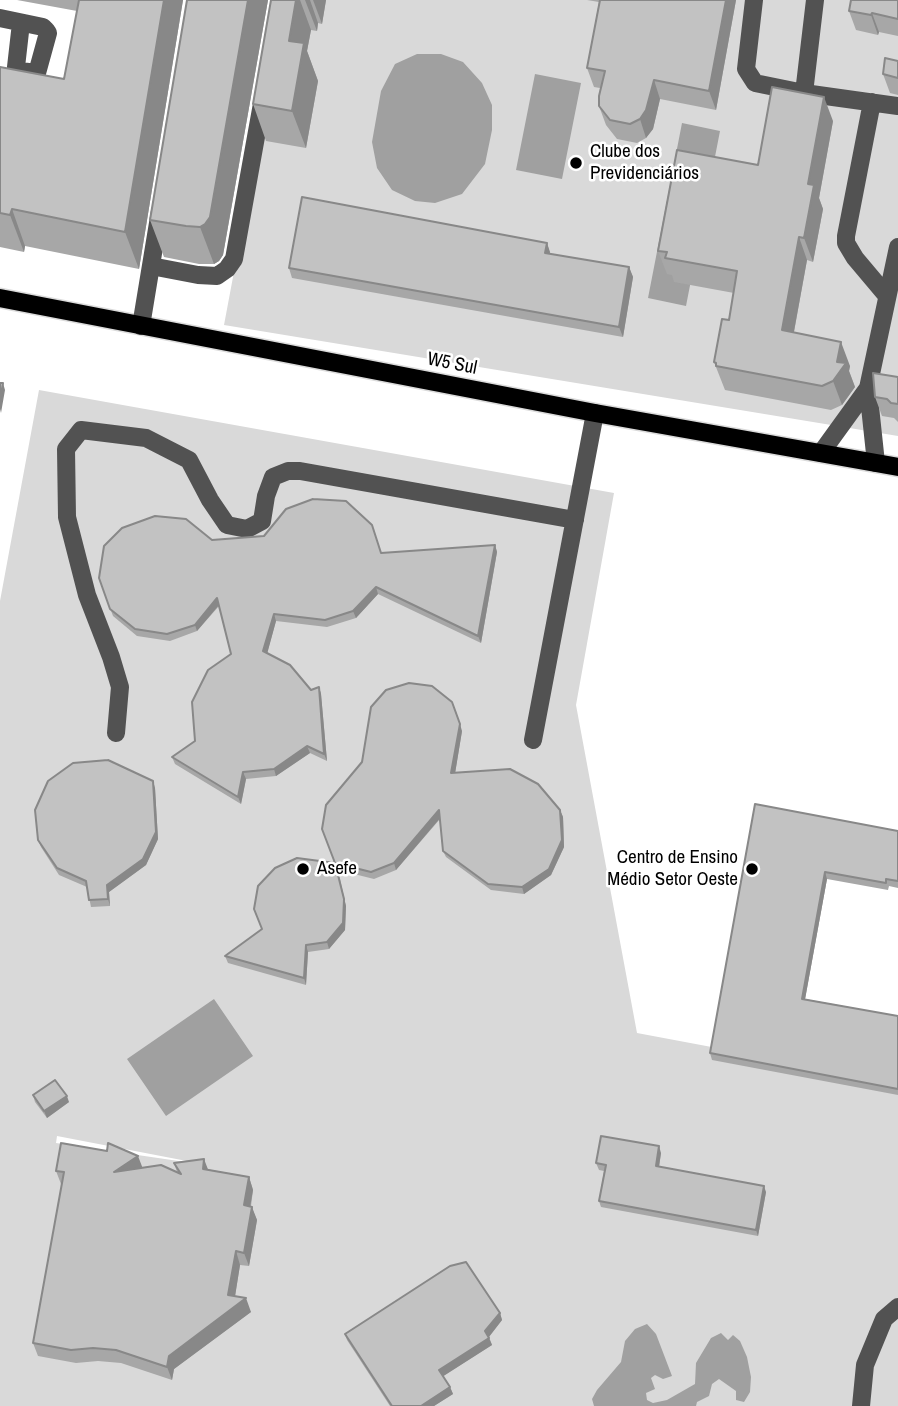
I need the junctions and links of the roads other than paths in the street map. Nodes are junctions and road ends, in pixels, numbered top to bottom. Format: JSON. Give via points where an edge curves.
{"nodes":[{"id":1,"x":754,"y":0,"type":"edge"},
{"id":2,"x":815,"y":0,"type":"edge"},
{"id":3,"x":0,"y":18,"type":"edge"},
{"id":4,"x":21,"y":23,"type":"dead end"},
{"id":5,"x":265,"y":82,"type":"edge"},
{"id":6,"x":804,"y":93,"type":"junction"},
{"id":7,"x":872,"y":102,"type":"junction"},
{"id":8,"x":898,"y":106,"type":"edge"},
{"id":9,"x":162,"y":200,"type":"edge"},
{"id":10,"x":898,"y":247,"type":"edge"},
{"id":11,"x":151,"y":266,"type":"junction"},
{"id":12,"x":887,"y":296,"type":"junction"},
{"id":13,"x":0,"y":298,"type":"edge"},
{"id":14,"x":141,"y":326,"type":"junction"},
{"id":15,"x":889,"y":378,"type":"edge"},
{"id":16,"x":870,"y":380,"type":"junction"},
{"id":17,"x":595,"y":413,"type":"junction"},
{"id":18,"x":821,"y":453,"type":"junction"},
{"id":19,"x":876,"y":463,"type":"junction"},
{"id":20,"x":898,"y":467,"type":"edge"},
{"id":21,"x":575,"y":520,"type":"junction"},
{"id":22,"x":116,"y":733,"type":"dead end"},
{"id":23,"x":533,"y":740,"type":"dead end"},
{"id":24,"x":898,"y":1307,"type":"edge"},
{"id":25,"x":861,"y":1406,"type":"edge"}],
"edges":[{"from":1,"to":6,"type":"street","via":[[748,75],[759,85]]},
{"from":2,"to":6,"type":"street"},
{"from":3,"to":4,"type":"street"},
{"from":5,"to":11,"type":"street","via":[[234,259],[217,276]]},
{"from":6,"to":7,"type":"street"},
{"from":7,"to":8,"type":"street"},
{"from":7,"to":12,"type":"street","via":[[846,243]]},
{"from":9,"to":11,"type":"street"},
{"from":10,"to":12,"type":"street"},
{"from":11,"to":14,"type":"street"},
{"from":12,"to":16,"type":"street"},
{"from":13,"to":14,"type":"main road","name":"W5 Sul"},
{"from":14,"to":17,"type":"main road","name":"W5 Sul"},
{"from":15,"to":16,"type":"street"},
{"from":16,"to":18,"type":"street"},
{"from":16,"to":19,"type":"street"},
{"from":17,"to":18,"type":"main road","name":"W5 Sul"},
{"from":17,"to":21,"type":"street"},
{"from":18,"to":19,"type":"main road","name":"W5 Sul"},
{"from":19,"to":20,"type":"main road","name":"W5 Sul"},
{"from":21,"to":22,"type":"street","via":[[288,471],[273,477],[262,520],[247,529],[227,525],[189,460],[146,438],[81,430],[66,449],[67,517],[87,595],[120,687]]},
{"from":21,"to":23,"type":"street"},
{"from":24,"to":25,"type":"street","via":[[884,1319],[865,1365]]}]}
